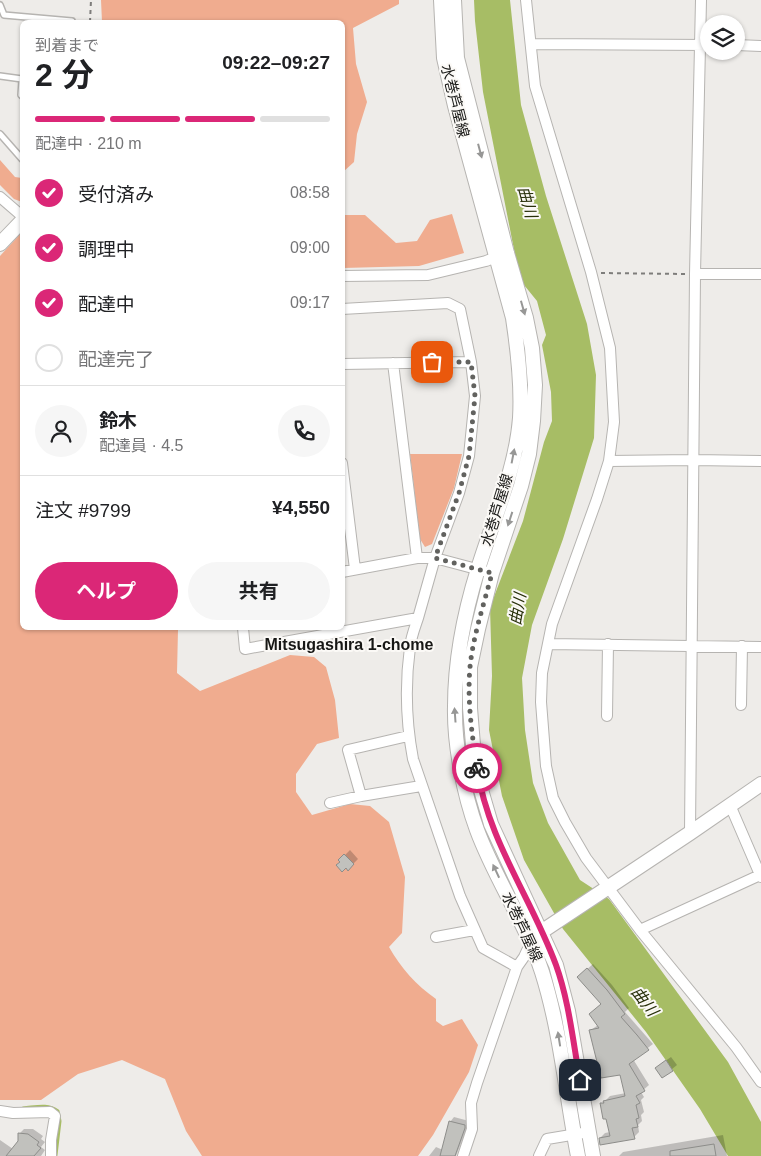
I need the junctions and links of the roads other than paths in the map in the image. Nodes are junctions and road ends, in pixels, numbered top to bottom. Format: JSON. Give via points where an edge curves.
{"nodes":[{"id":1,"x":441,"y":0,"type":"edge"},
{"id":2,"x":454,"y":0,"type":"edge"},
{"id":3,"x":526,"y":0,"type":"edge"},
{"id":4,"x":701,"y":0,"type":"edge"},
{"id":5,"x":0,"y":5,"type":"edge"},
{"id":6,"x":702,"y":15,"type":"edge"},
{"id":7,"x":62,"y":20,"type":"edge"},
{"id":8,"x":532,"y":44,"type":"junction"},
{"id":9,"x":700,"y":45,"type":"edge"},
{"id":10,"x":745,"y":45,"type":"edge"},
{"id":11,"x":761,"y":46,"type":"edge"},
{"id":12,"x":704,"y":60,"type":"edge"},
{"id":13,"x":0,"y":76,"type":"edge"},
{"id":14,"x":20,"y":79,"type":"edge"},
{"id":15,"x":0,"y":134,"type":"edge"},
{"id":16,"x":20,"y":157,"type":"edge"},
{"id":17,"x":0,"y":197,"type":"edge"},
{"id":18,"x":20,"y":214,"type":"edge"},
{"id":19,"x":20,"y":224,"type":"edge"},
{"id":20,"x":0,"y":244,"type":"edge"},
{"id":21,"x":502,"y":255,"type":"junction"},
{"id":22,"x":695,"y":274,"type":"junction"},
{"id":23,"x":761,"y":274,"type":"edge"},
{"id":24,"x":345,"y":276,"type":"edge"},
{"id":25,"x":345,"y":309,"type":"edge"},
{"id":26,"x":471,"y":362,"type":"junction"},
{"id":27,"x":393,"y":363,"type":"junction"},
{"id":28,"x":345,"y":364,"type":"edge"},
{"id":29,"x":693,"y":460,"type":"junction"},
{"id":30,"x":608,"y":461,"type":"junction"},
{"id":31,"x":761,"y":461,"type":"edge"},
{"id":32,"x":345,"y":487,"type":"edge"},
{"id":33,"x":417,"y":558,"type":"junction"},
{"id":34,"x":435,"y":558,"type":"junction"},
{"id":35,"x":355,"y":569,"type":"junction"},
{"id":36,"x":478,"y":570,"type":"junction"},
{"id":37,"x":345,"y":571,"type":"edge"},
{"id":38,"x":492,"y":573,"type":"junction"},
{"id":39,"x":418,"y":618,"type":"junction"},
{"id":40,"x":243,"y":630,"type":"edge"},
{"id":41,"x":548,"y":644,"type":"junction"},
{"id":42,"x":608,"y":644,"type":"junction"},
{"id":43,"x":691,"y":646,"type":"junction"},
{"id":44,"x":742,"y":646,"type":"junction"},
{"id":45,"x":761,"y":646,"type":"edge"},
{"id":46,"x":741,"y":705,"type":"dead end"},
{"id":47,"x":607,"y":716,"type":"dead end"},
{"id":48,"x":408,"y":736,"type":"junction"},
{"id":49,"x":761,"y":784,"type":"edge"},
{"id":50,"x":422,"y":786,"type":"junction"},
{"id":51,"x":361,"y":796,"type":"junction"},
{"id":52,"x":330,"y":803,"type":"dead end"},
{"id":53,"x":730,"y":805,"type":"junction"},
{"id":54,"x":690,"y":833,"type":"junction"},
{"id":55,"x":759,"y":864,"type":"edge"},
{"id":56,"x":761,"y":876,"type":"edge"},
{"id":57,"x":606,"y":889,"type":"junction"},
{"id":58,"x":474,"y":930,"type":"junction"},
{"id":59,"x":640,"y":930,"type":"junction"},
{"id":60,"x":541,"y":933,"type":"junction"},
{"id":61,"x":436,"y":937,"type":"dead end"},
{"id":62,"x":516,"y":967,"type":"junction"},
{"id":63,"x":761,"y":1082,"type":"edge"},
{"id":64,"x":0,"y":1111,"type":"edge"},
{"id":65,"x":589,"y":1132,"type":"junction"},
{"id":66,"x":574,"y":1135,"type":"junction"},
{"id":67,"x":51,"y":1156,"type":"edge"},
{"id":68,"x":463,"y":1156,"type":"edge"},
{"id":69,"x":539,"y":1156,"type":"edge"},
{"id":70,"x":578,"y":1156,"type":"edge"},
{"id":71,"x":593,"y":1156,"type":"edge"}],
"edges":[{"from":1,"to":21,"type":"main road","name":"水巻芦屋線","via":[[444,58],[455,106]]},
{"from":2,"to":21,"type":"main road","name":"水巻芦屋線","one_way":true,"via":[[457,58]]},
{"from":3,"to":8,"type":"street"},
{"from":4,"to":6,"type":"street"},
{"from":5,"to":7,"type":"lane","via":[[4,14]]},
{"from":8,"to":9,"type":"street"},
{"from":8,"to":30,"type":"street","via":[[535,86],[591,272],[610,348],[614,422]]},
{"from":10,"to":11,"type":"street"},
{"from":12,"to":22,"type":"street"},
{"from":13,"to":14,"type":"lane"},
{"from":15,"to":16,"type":"lane"},
{"from":17,"to":18,"type":"street"},
{"from":19,"to":20,"type":"main road"},
{"from":21,"to":24,"type":"street","via":[[428,275]]},
{"from":36,"to":21,"type":"main road","name":"水巻芦屋線","one_way":true,"via":[[507,481],[520,419],[518,348]]},
{"from":21,"to":38,"type":"main road","name":"水巻芦屋線","one_way":true,"via":[[526,318],[535,385],[529,454]]},
{"from":22,"to":23,"type":"street"},
{"from":22,"to":29,"type":"street"},
{"from":25,"to":26,"type":"street","via":[[448,303],[460,309]]},
{"from":26,"to":27,"type":"street"},
{"from":26,"to":34,"type":"street","via":[[475,396],[469,456]]},
{"from":27,"to":28,"type":"street"},
{"from":27,"to":33,"type":"street"},
{"from":29,"to":30,"type":"street"},
{"from":29,"to":31,"type":"street"},
{"from":29,"to":43,"type":"street"},
{"from":30,"to":41,"type":"street"},
{"from":32,"to":35,"type":"street"},
{"from":33,"to":34,"type":"street"},
{"from":33,"to":35,"type":"street"},
{"from":34,"to":36,"type":"street"},
{"from":34,"to":39,"type":"street"},
{"from":35,"to":37,"type":"street"},
{"from":36,"to":38,"type":"street"},
{"from":60,"to":36,"type":"main road","name":"水巻芦屋線","one_way":true,"via":[[498,877],[477,830],[458,748],[454,708],[456,666],[462,626]]},
{"from":38,"to":60,"type":"main road","name":"水巻芦屋線","via":[[470,667],[473,745],[490,824]]},
{"from":39,"to":40,"type":"street","via":[[245,649]]},
{"from":39,"to":48,"type":"street","via":[[410,646]]},
{"from":41,"to":42,"type":"street"},
{"from":41,"to":57,"type":"street","via":[[541,702],[546,766],[553,798]]},
{"from":42,"to":43,"type":"street"},
{"from":42,"to":47,"type":"street"},
{"from":43,"to":44,"type":"street"},
{"from":43,"to":54,"type":"street"},
{"from":44,"to":45,"type":"street"},
{"from":44,"to":46,"type":"street"},
{"from":48,"to":50,"type":"street"},
{"from":48,"to":51,"type":"street","via":[[348,750]]},
{"from":49,"to":53,"type":"main road"},
{"from":50,"to":51,"type":"street"},
{"from":50,"to":58,"type":"street"},
{"from":51,"to":52,"type":"street"},
{"from":53,"to":54,"type":"main road"},
{"from":53,"to":55,"type":"street"},
{"from":54,"to":57,"type":"main road"},
{"from":55,"to":56,"type":"street"},
{"from":56,"to":59,"type":"street"},
{"from":57,"to":59,"type":"street"},
{"from":57,"to":60,"type":"main road"},
{"from":58,"to":61,"type":"street"},
{"from":58,"to":62,"type":"street","via":[[483,948]]},
{"from":59,"to":63,"type":"street"},
{"from":60,"to":62,"type":"street"},
{"from":60,"to":65,"type":"main road","name":"水巻芦屋線","via":[[556,965],[568,1012]]},
{"from":66,"to":60,"type":"main road","name":"水巻芦屋線","one_way":true},
{"from":62,"to":68,"type":"street","via":[[471,1103],[472,1129]]},
{"from":64,"to":67,"type":"street","via":[[50,1112],[55,1116]]},
{"from":65,"to":66,"type":"street"},
{"from":65,"to":71,"type":"main road","name":"水巻芦屋線"},
{"from":66,"to":69,"type":"street","via":[[547,1139]]},
{"from":66,"to":70,"type":"main road","name":"水巻芦屋線"}]}
